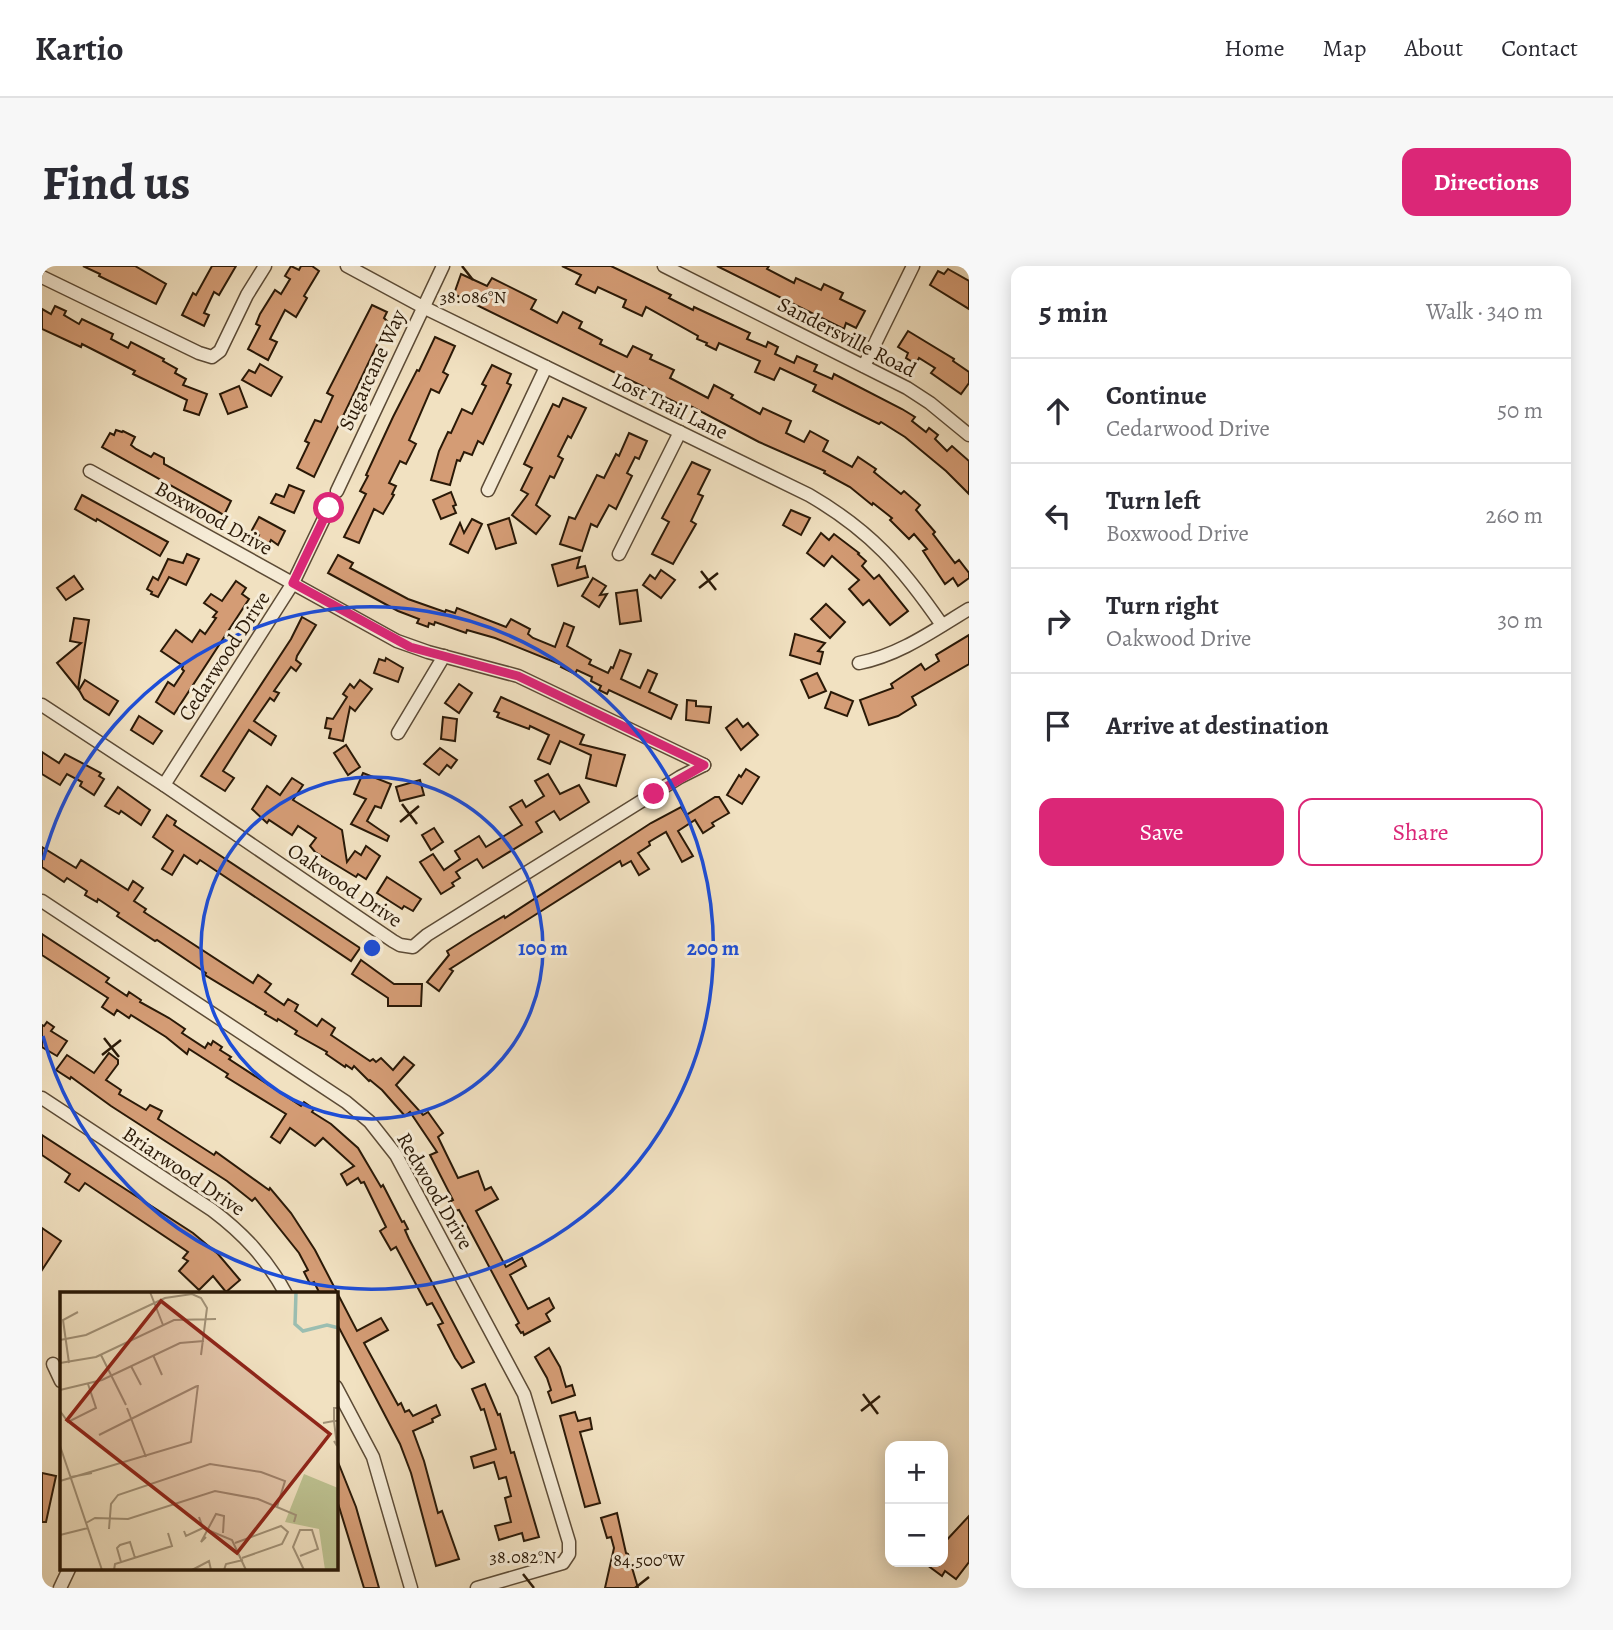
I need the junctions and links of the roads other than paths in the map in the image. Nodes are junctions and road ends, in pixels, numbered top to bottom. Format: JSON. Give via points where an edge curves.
{"nodes":[{"id":1,"x":265,"y":266,"type":"edge"},
{"id":2,"x":347,"y":266,"type":"edge"},
{"id":3,"x":443,"y":266,"type":"edge"},
{"id":4,"x":664,"y":266,"type":"edge"},
{"id":5,"x":913,"y":266,"type":"edge"},
{"id":6,"x":42,"y":277,"type":"edge"},
{"id":7,"x":423,"y":307,"type":"junction"},
{"id":8,"x":864,"y":366,"type":"junction"},
{"id":9,"x":546,"y":367,"type":"junction"},
{"id":10,"x":680,"y":432,"type":"junction"},
{"id":11,"x":969,"y":435,"type":"edge"},
{"id":12,"x":90,"y":471,"type":"dead end"},
{"id":13,"x":488,"y":490,"type":"dead end"},
{"id":14,"x":337,"y":491,"type":"dead end"},
{"id":15,"x":329,"y":508,"type":"dead end"},
{"id":16,"x":619,"y":554,"type":"dead end"},
{"id":17,"x":293,"y":583,"type":"junction"},
{"id":18,"x":969,"y":609,"type":"edge"},
{"id":19,"x":942,"y":625,"type":"junction"},
{"id":20,"x":444,"y":656,"type":"junction"},
{"id":21,"x":859,"y":663,"type":"dead end"},
{"id":22,"x":42,"y":705,"type":"edge"},
{"id":23,"x":398,"y":733,"type":"dead end"},
{"id":24,"x":704,"y":765,"type":"joint"},
{"id":25,"x":164,"y":785,"type":"junction"},
{"id":26,"x":42,"y":901,"type":"edge"},
{"id":27,"x":42,"y":1098,"type":"edge"},
{"id":28,"x":285,"y":1292,"type":"edge"},
{"id":29,"x":53,"y":1364,"type":"dead end"},
{"id":30,"x":60,"y":1379,"type":"edge"},
{"id":31,"x":338,"y":1391,"type":"edge"},
{"id":32,"x":69,"y":1570,"type":"edge"},
{"id":33,"x":60,"y":1588,"type":"edge"},
{"id":34,"x":411,"y":1588,"type":"edge"},
{"id":35,"x":477,"y":1588,"type":"edge"}],
"edges":[{"from":1,"to":6,"type":"street","via":[[220,351],[212,357]]},
{"from":2,"to":7,"type":"street","name":"Lost Trail Lane"},
{"from":3,"to":7,"type":"street","name":"Sugarcane Way"},
{"from":4,"to":8,"type":"street","name":"Sandersville Road"},
{"from":5,"to":8,"type":"street"},
{"from":7,"to":9,"type":"street","name":"Lost Trail Lane"},
{"from":7,"to":14,"type":"street","name":"Sugarcane Way"},
{"from":8,"to":11,"type":"street","name":"Sandersville Road","via":[[930,403]]},
{"from":9,"to":10,"type":"street","name":"Lost Trail Lane"},
{"from":9,"to":13,"type":"street"},
{"from":10,"to":16,"type":"street"},
{"from":10,"to":19,"type":"street","name":"Lost Trail Lane","via":[[841,514],[887,553]]},
{"from":12,"to":17,"type":"street","name":"Boxwood Drive"},
{"from":15,"to":17,"type":"street","name":"Cedarwood Drive"},
{"from":17,"to":20,"type":"street","name":"Boxwood Drive","via":[[397,641]]},
{"from":17,"to":25,"type":"street","name":"Cedarwood Drive"},
{"from":18,"to":19,"type":"street"},
{"from":19,"to":21,"type":"street","via":[[883,658]]},
{"from":20,"to":23,"type":"street"},
{"from":20,"to":24,"type":"street","name":"Boxwood Drive","via":[[535,683]]},
{"from":22,"to":25,"type":"street","name":"Oakwood Drive"},
{"from":24,"to":25,"type":"street","name":"Oakwood Drive","via":[[413,947],[393,941]]},
{"from":26,"to":35,"type":"street","name":"Redwood Drive","via":[[346,1102],[370,1122],[396,1155],[524,1394],[569,1542],[569,1555],[563,1563]]},
{"from":27,"to":28,"type":"street","name":"Briarwood Drive","via":[[237,1229],[257,1249]]},
{"from":29,"to":30,"type":"street"},
{"from":31,"to":34,"type":"street","via":[[373,1457]]},
{"from":32,"to":33,"type":"street"}]}
